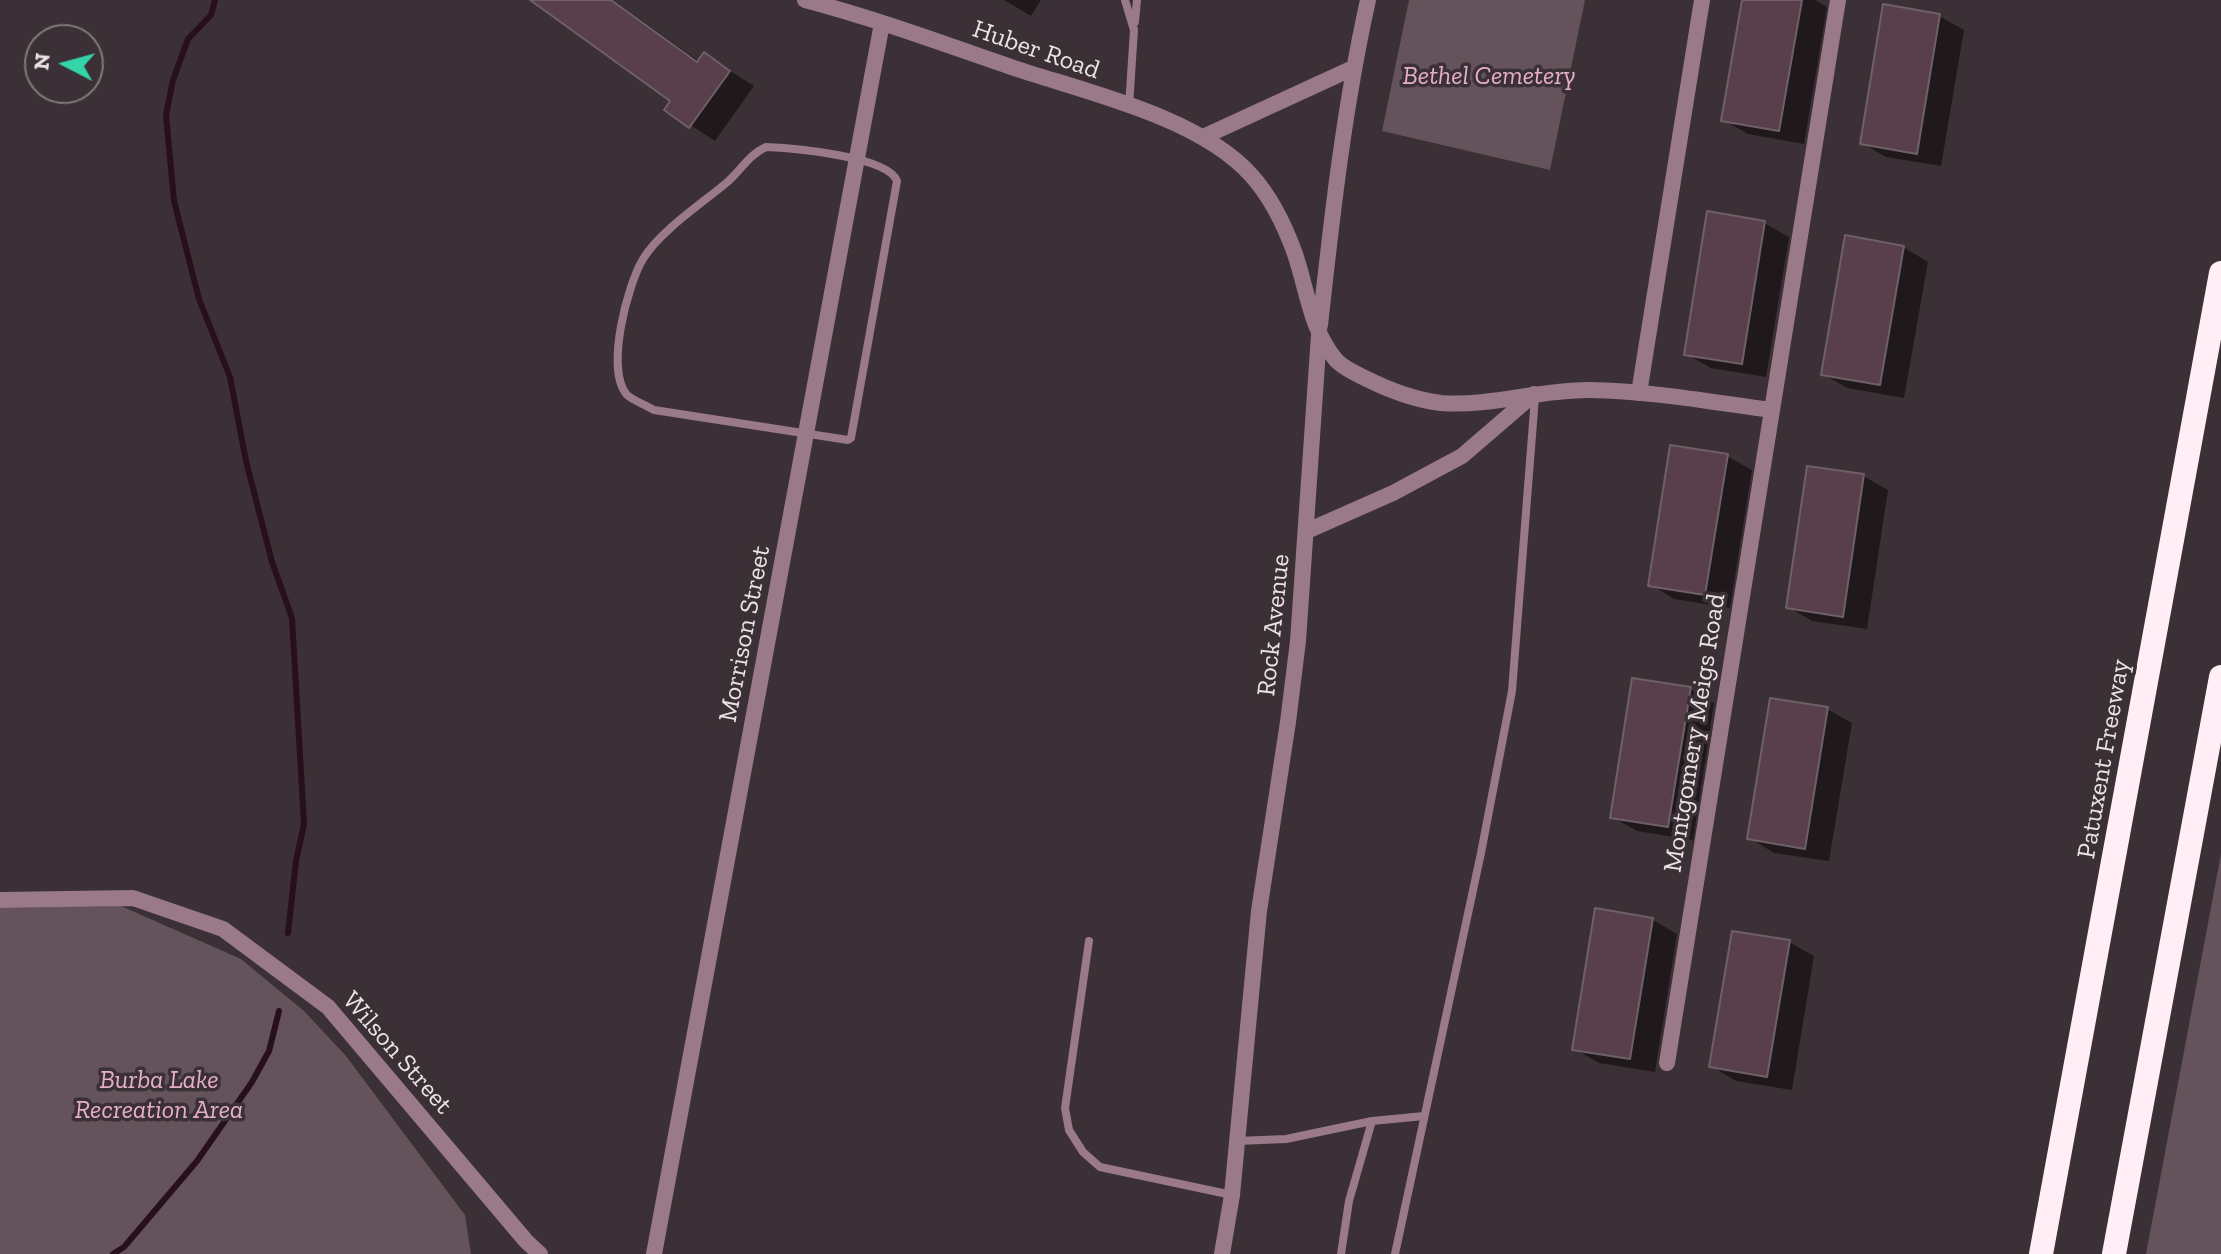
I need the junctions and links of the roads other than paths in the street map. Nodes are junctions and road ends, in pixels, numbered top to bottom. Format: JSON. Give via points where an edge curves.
{"nodes":[{"id":1,"x":805,"y":0,"type":"edge"},
{"id":2,"x":1125,"y":0,"type":"edge"},
{"id":3,"x":1137,"y":0,"type":"edge"},
{"id":4,"x":1368,"y":0,"type":"edge"},
{"id":5,"x":1702,"y":0,"type":"edge"},
{"id":6,"x":1838,"y":0,"type":"edge"},
{"id":7,"x":882,"y":23,"type":"junction"},
{"id":8,"x":1134,"y":30,"type":"junction"},
{"id":9,"x":1353,"y":68,"type":"junction"},
{"id":10,"x":1129,"y":107,"type":"junction"},
{"id":11,"x":1203,"y":137,"type":"junction"},
{"id":12,"x":857,"y":159,"type":"junction"},
{"id":13,"x":2221,"y":273,"type":"edge"},
{"id":14,"x":1319,"y":335,"type":"junction"},
{"id":15,"x":1535,"y":392,"type":"junction"},
{"id":16,"x":1639,"y":393,"type":"junction"},
{"id":17,"x":1771,"y":410,"type":"junction"},
{"id":18,"x":806,"y":435,"type":"junction"},
{"id":19,"x":1307,"y":531,"type":"junction"},
{"id":20,"x":2221,"y":677,"type":"edge"},
{"id":21,"x":0,"y":900,"type":"edge"},
{"id":22,"x":1089,"y":941,"type":"dead end"},
{"id":23,"x":1667,"y":1063,"type":"dead end"},
{"id":24,"x":1424,"y":1116,"type":"junction"},
{"id":25,"x":1372,"y":1121,"type":"junction"},
{"id":26,"x":1237,"y":1141,"type":"junction"},
{"id":27,"x":1232,"y":1195,"type":"junction"},
{"id":28,"x":521,"y":1248,"type":"edge"},
{"id":29,"x":540,"y":1254,"type":"edge"},
{"id":30,"x":654,"y":1254,"type":"edge"},
{"id":31,"x":1222,"y":1254,"type":"edge"},
{"id":32,"x":1341,"y":1254,"type":"edge"},
{"id":33,"x":1395,"y":1254,"type":"edge"},
{"id":34,"x":2041,"y":1254,"type":"edge"},
{"id":35,"x":2114,"y":1254,"type":"edge"}],
"edges":[{"from":1,"to":7,"type":"street","name":"Huber Road"},
{"from":2,"to":8,"type":"lane"},
{"from":3,"to":8,"type":"lane"},
{"from":4,"to":9,"type":"street","name":"Rock Avenue"},
{"from":5,"to":16,"type":"street"},
{"from":6,"to":17,"type":"street","name":"Montgomery Meigs Road"},
{"from":7,"to":10,"type":"street","name":"Huber Road"},
{"from":7,"to":12,"type":"street","name":"Morrison Street"},
{"from":8,"to":10,"type":"lane"},
{"from":9,"to":11,"type":"street"},
{"from":9,"to":14,"type":"street","name":"Rock Avenue"},
{"from":10,"to":11,"type":"street","name":"Huber Road"},
{"from":11,"to":14,"type":"street","name":"Huber Road","via":[[1234,157],[1271,200],[1294,251]]},
{"from":12,"to":18,"type":"street","name":"Morrison Street"},
{"from":12,"to":18,"type":"lane","via":[[887,169],[897,181],[872,334],[851,438]]},
{"from":12,"to":18,"type":"lane","via":[[766,147],[754,153],[644,258],[625,303],[618,381],[628,396],[654,410]]},
{"from":13,"to":34,"type":"highway","name":"Patuxent Freeway"},
{"from":14,"to":15,"type":"street","via":[[1337,362],[1398,393],[1440,403]]},
{"from":14,"to":19,"type":"street","name":"Rock Avenue"},
{"from":15,"to":16,"type":"street"},
{"from":15,"to":19,"type":"street","via":[[1462,456]]},
{"from":15,"to":24,"type":"lane","via":[[1512,691]]},
{"from":16,"to":17,"type":"street"},
{"from":17,"to":23,"type":"street","name":"Montgomery Meigs Road"},
{"from":18,"to":30,"type":"street","name":"Morrison Street"},
{"from":19,"to":26,"type":"street","name":"Rock Avenue","via":[[1288,722],[1259,911]]},
{"from":20,"to":35,"type":"highway"},
{"from":21,"to":28,"type":"street","name":"Wilson Street","via":[[133,898],[223,929],[328,1007]]},
{"from":22,"to":27,"type":"lane","via":[[1065,1108],[1069,1130],[1100,1167]]},
{"from":24,"to":25,"type":"lane"},
{"from":24,"to":33,"type":"lane"},
{"from":25,"to":26,"type":"lane","via":[[1286,1139]]},
{"from":25,"to":32,"type":"lane","via":[[1349,1201]]},
{"from":26,"to":27,"type":"street","name":"Rock Avenue"},
{"from":27,"to":31,"type":"street","name":"Rock Avenue"},
{"from":28,"to":29,"type":"street","name":"Wilson Street"}]}
